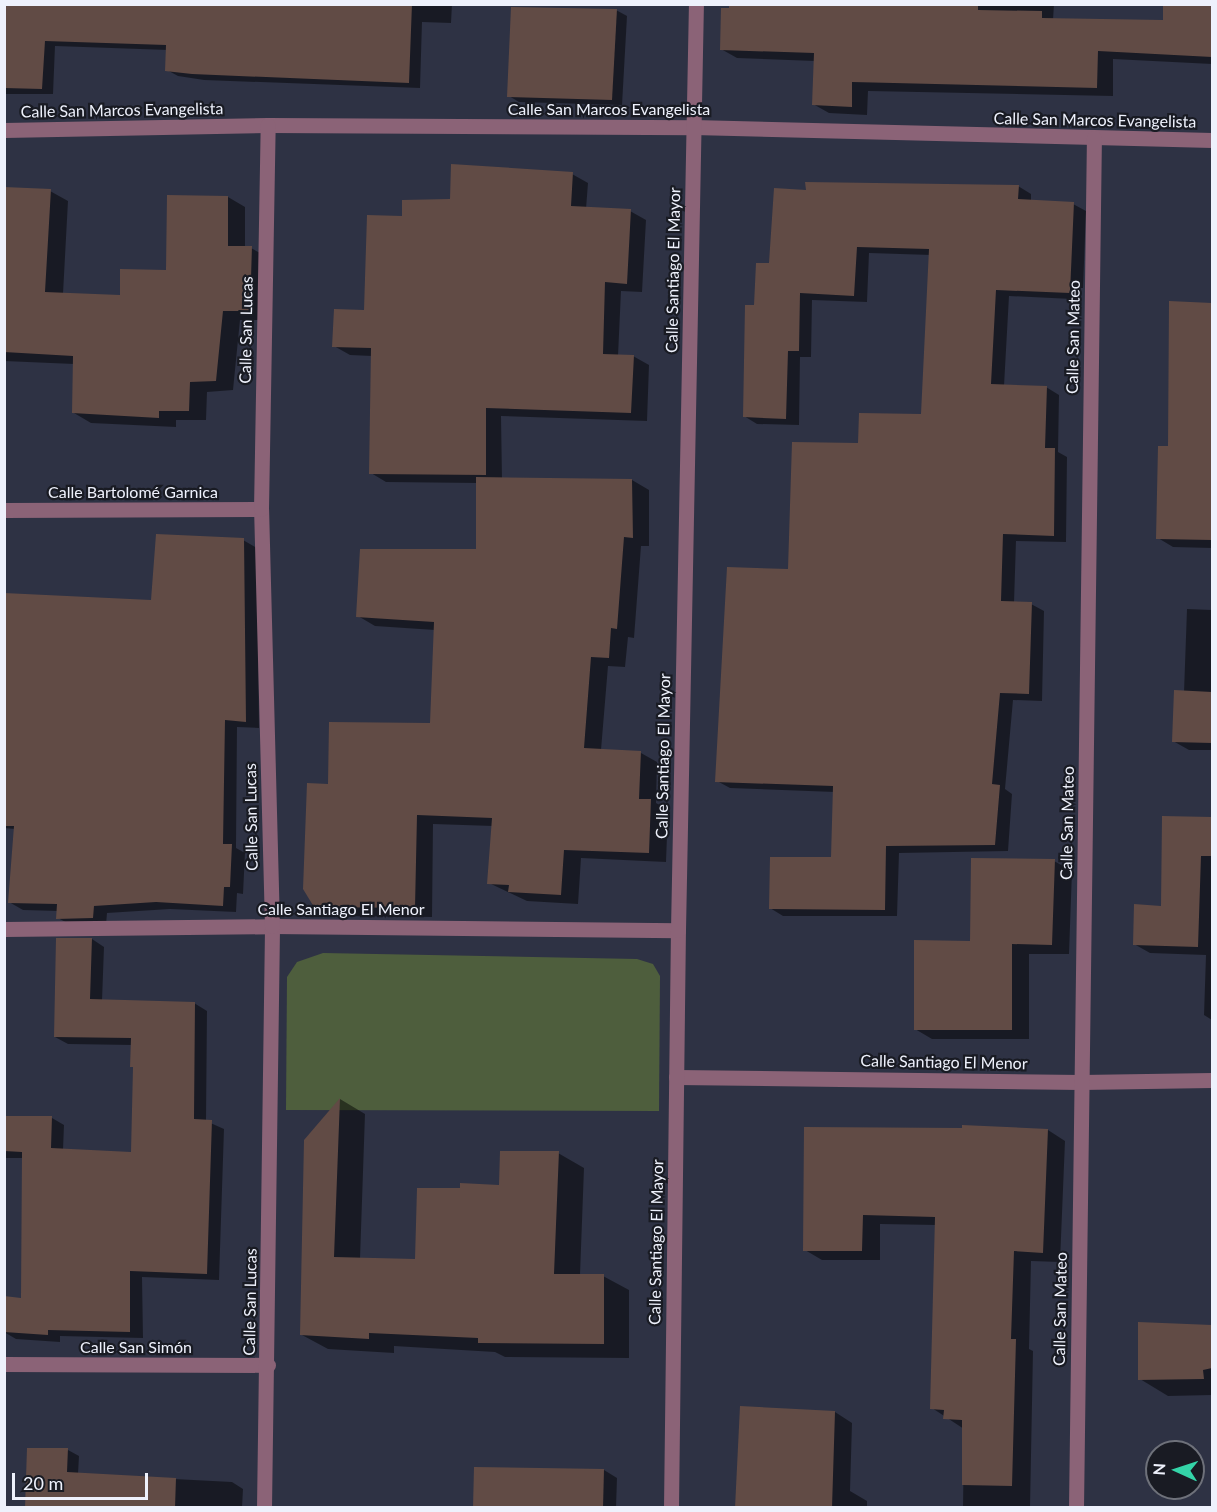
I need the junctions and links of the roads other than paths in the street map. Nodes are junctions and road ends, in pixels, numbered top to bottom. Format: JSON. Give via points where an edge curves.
{"nodes":[{"id":1,"x":696,"y":4,"type":"edge"},
{"id":2,"x":268,"y":125,"type":"junction"},
{"id":3,"x":693,"y":127,"type":"junction"},
{"id":4,"x":4,"y":130,"type":"edge"},
{"id":5,"x":1094,"y":138,"type":"junction"},
{"id":6,"x":1212,"y":140,"type":"edge"},
{"id":7,"x":261,"y":509,"type":"junction"},
{"id":8,"x":4,"y":510,"type":"edge"},
{"id":9,"x":272,"y":926,"type":"junction"},
{"id":10,"x":4,"y":929,"type":"edge"},
{"id":11,"x":678,"y":930,"type":"junction"},
{"id":12,"x":676,"y":1077,"type":"junction"},
{"id":13,"x":1212,"y":1080,"type":"edge"},
{"id":14,"x":1081,"y":1082,"type":"junction"},
{"id":15,"x":4,"y":1364,"type":"edge"},
{"id":16,"x":268,"y":1365,"type":"junction"},
{"id":17,"x":264,"y":1508,"type":"edge"},
{"id":18,"x":671,"y":1508,"type":"edge"},
{"id":19,"x":1076,"y":1508,"type":"edge"}],
"edges":[{"from":1,"to":3,"type":"street","name":"Calle Santiago El Mayor"},
{"from":2,"to":3,"type":"street","name":"Calle San Marcos Evangelista"},
{"from":2,"to":4,"type":"street","name":"Calle San Marcos Evangelista"},
{"from":2,"to":7,"type":"street","name":"Calle San Lucas"},
{"from":3,"to":5,"type":"street","name":"Calle San Marcos Evangelista"},
{"from":3,"to":11,"type":"street","name":"Calle Santiago El Mayor"},
{"from":5,"to":6,"type":"street","name":"Calle San Marcos Evangelista"},
{"from":5,"to":14,"type":"street","name":"Calle San Mateo"},
{"from":7,"to":8,"type":"street","name":"Calle Bartolomé Garnica"},
{"from":7,"to":9,"type":"street","name":"Calle San Lucas"},
{"from":9,"to":10,"type":"street","name":"Calle Santiago El Menor"},
{"from":9,"to":11,"type":"street","name":"Calle Santiago El Menor"},
{"from":9,"to":16,"type":"street","name":"Calle San Lucas"},
{"from":11,"to":12,"type":"street","name":"Calle Santiago El Mayor"},
{"from":12,"to":14,"type":"street","name":"Calle Santiago El Menor"},
{"from":12,"to":18,"type":"street","name":"Calle Santiago El Mayor"},
{"from":13,"to":14,"type":"street","name":"Calle Santiago El Menor"},
{"from":14,"to":19,"type":"street","name":"Calle San Mateo"},
{"from":15,"to":16,"type":"street","name":"Calle San Simón"},
{"from":16,"to":17,"type":"street","name":"Calle San Lucas"}]}
